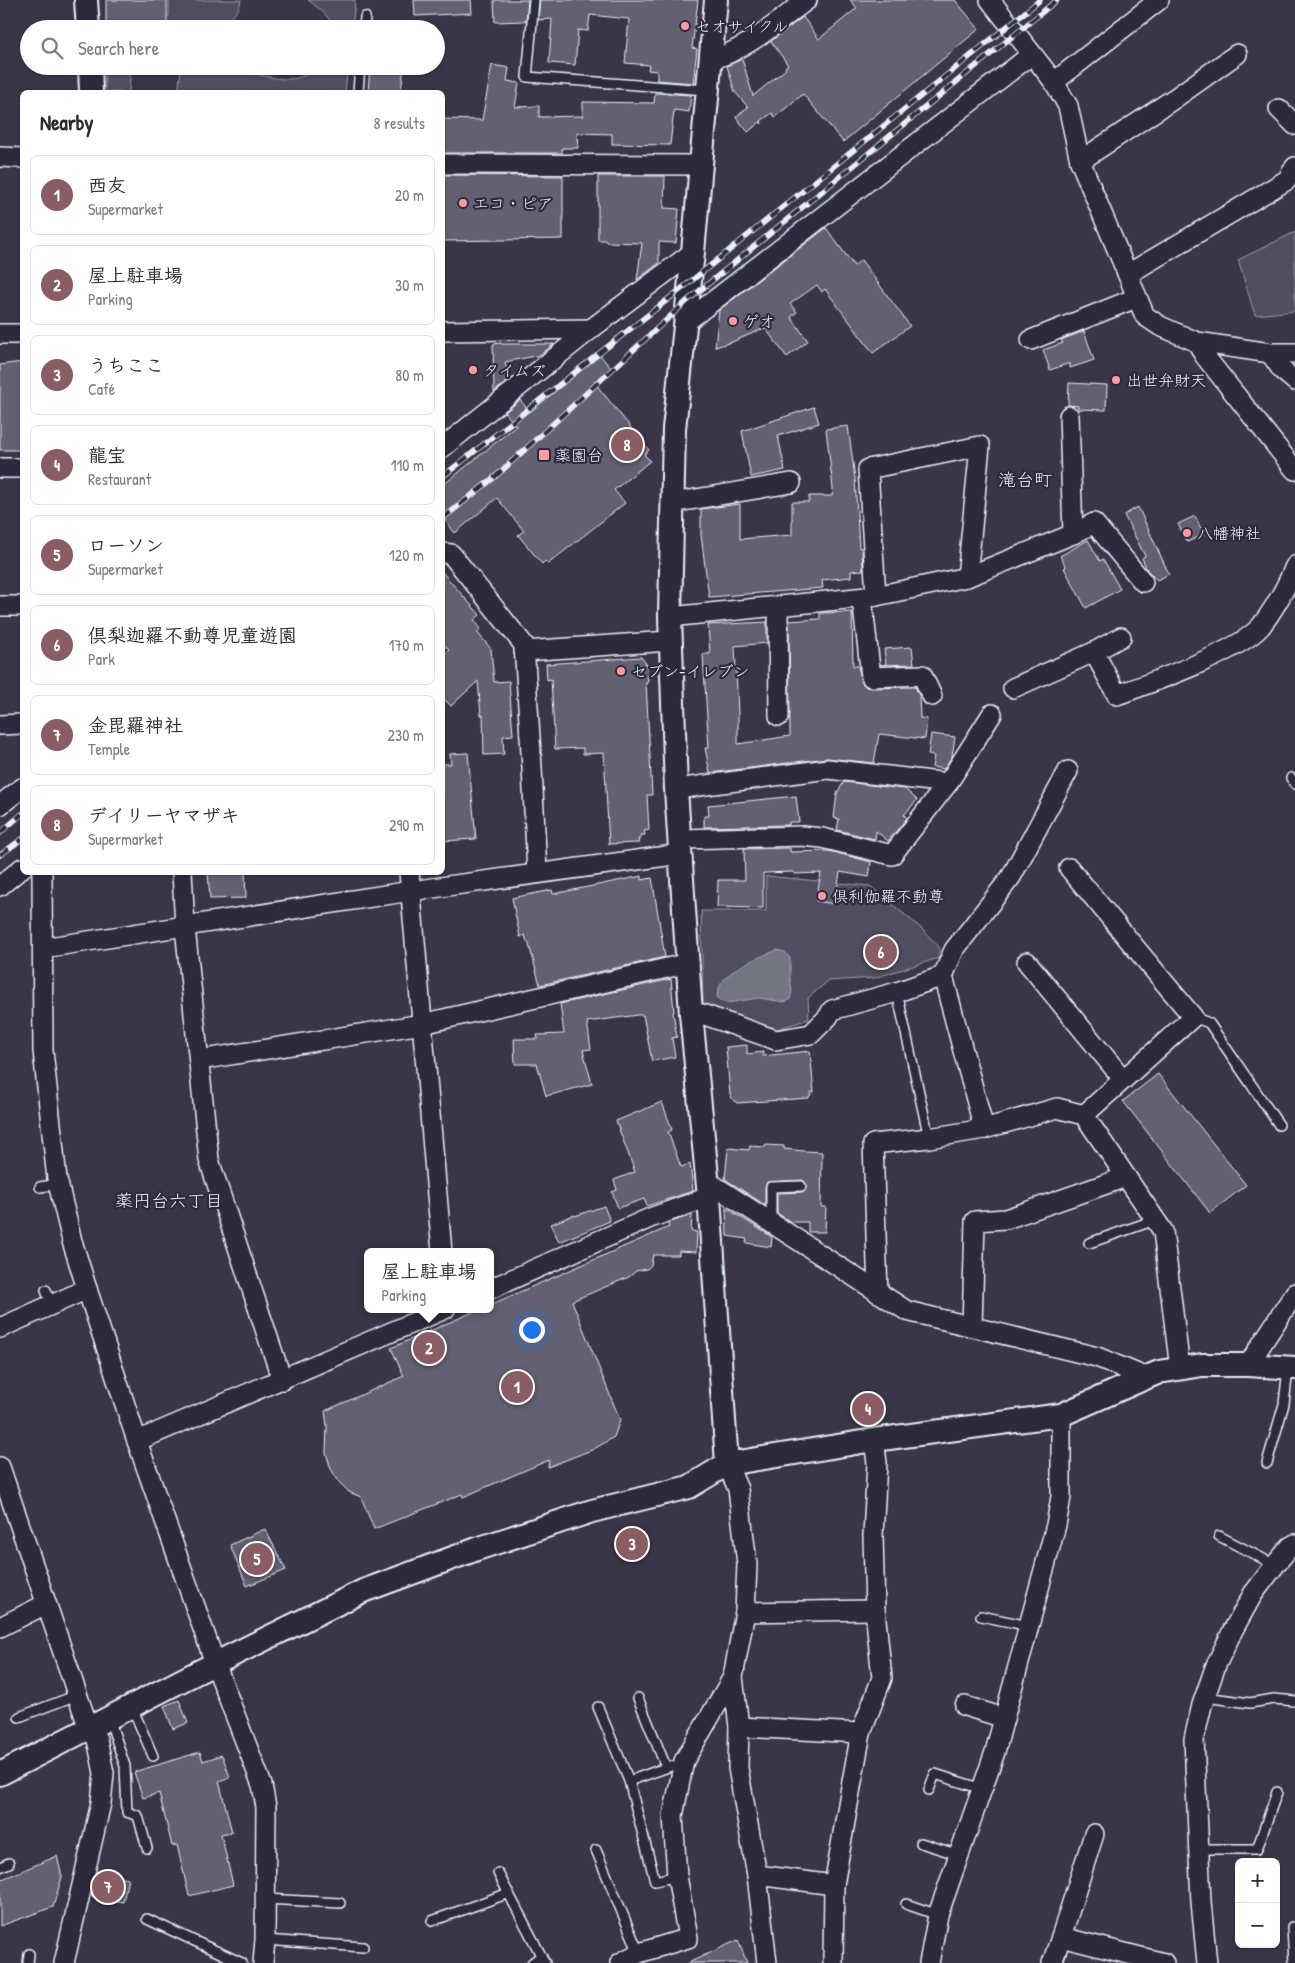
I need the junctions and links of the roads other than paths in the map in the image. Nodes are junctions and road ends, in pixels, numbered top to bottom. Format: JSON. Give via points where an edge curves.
{"nodes":[{"id":1,"x":86,"y":0,"type":"edge"},
{"id":2,"x":534,"y":0,"type":"edge"},
{"id":3,"x":716,"y":0,"type":"edge"},
{"id":4,"x":807,"y":0,"type":"edge"},
{"id":5,"x":990,"y":0,"type":"edge"},
{"id":6,"x":1159,"y":0,"type":"edge"},
{"id":7,"x":365,"y":17,"type":"dead end"},
{"id":8,"x":87,"y":20,"type":"edge"},
{"id":9,"x":365,"y":20,"type":"edge"},
{"id":10,"x":1236,"y":54,"type":"dead end"},
{"id":11,"x":1031,"y":55,"type":"junction"},
{"id":12,"x":710,"y":60,"type":"junction"},
{"id":13,"x":90,"y":75,"type":"edge"},
{"id":14,"x":359,"y":75,"type":"edge"},
{"id":15,"x":1054,"y":82,"type":"junction"},
{"id":16,"x":91,"y":90,"type":"edge"},
{"id":17,"x":358,"y":90,"type":"edge"},
{"id":18,"x":708,"y":90,"type":"junction"},
{"id":19,"x":1280,"y":108,"type":"dead end"},
{"id":20,"x":1295,"y":125,"type":"edge"},
{"id":21,"x":0,"y":157,"type":"edge"},
{"id":22,"x":20,"y":158,"type":"edge"},
{"id":23,"x":1080,"y":161,"type":"junction"},
{"id":24,"x":445,"y":164,"type":"edge"},
{"id":25,"x":700,"y":165,"type":"junction"},
{"id":26,"x":1295,"y":168,"type":"edge"},
{"id":27,"x":693,"y":252,"type":"junction"},
{"id":28,"x":1128,"y":274,"type":"junction"},
{"id":29,"x":1136,"y":298,"type":"junction"},
{"id":30,"x":686,"y":322,"type":"junction"},
{"id":31,"x":591,"y":329,"type":"junction"},
{"id":32,"x":445,"y":331,"type":"edge"},
{"id":33,"x":0,"y":334,"type":"edge"},
{"id":34,"x":20,"y":334,"type":"edge"},
{"id":35,"x":1031,"y":340,"type":"dead end"},
{"id":36,"x":1197,"y":342,"type":"junction"},
{"id":37,"x":1270,"y":353,"type":"junction"},
{"id":38,"x":1295,"y":353,"type":"edge"},
{"id":39,"x":1295,"y":381,"type":"edge"},
{"id":40,"x":1069,"y":416,"type":"dead end"},
{"id":41,"x":445,"y":446,"type":"edge"},
{"id":42,"x":0,"y":468,"type":"edge"},
{"id":43,"x":20,"y":468,"type":"edge"},
{"id":44,"x":1295,"y":470,"type":"edge"},
{"id":45,"x":791,"y":483,"type":"dead end"},
{"id":46,"x":672,"y":503,"type":"junction"},
{"id":47,"x":1073,"y":534,"type":"junction"},
{"id":48,"x":445,"y":553,"type":"edge"},
{"id":49,"x":1295,"y":566,"type":"edge"},
{"id":50,"x":967,"y":577,"type":"junction"},
{"id":51,"x":1143,"y":582,"type":"dead end"},
{"id":52,"x":869,"y":597,"type":"junction"},
{"id":53,"x":0,"y":606,"type":"edge"},
{"id":54,"x":20,"y":606,"type":"edge"},
{"id":55,"x":778,"y":606,"type":"junction"},
{"id":56,"x":670,"y":616,"type":"junction"},
{"id":57,"x":1121,"y":637,"type":"dead end"},
{"id":58,"x":670,"y":641,"type":"junction"},
{"id":59,"x":524,"y":651,"type":"junction"},
{"id":60,"x":1094,"y":652,"type":"junction"},
{"id":61,"x":1013,"y":688,"type":"dead end"},
{"id":62,"x":932,"y":696,"type":"dead end"},
{"id":63,"x":992,"y":714,"type":"dead end"},
{"id":64,"x":780,"y":716,"type":"dead end"},
{"id":65,"x":20,"y":724,"type":"edge"},
{"id":66,"x":0,"y":725,"type":"edge"},
{"id":67,"x":1068,"y":771,"type":"dead end"},
{"id":68,"x":948,"y":783,"type":"junction"},
{"id":69,"x":676,"y":789,"type":"junction"},
{"id":70,"x":20,"y":790,"type":"edge"},
{"id":71,"x":0,"y":805,"type":"edge"},
{"id":72,"x":681,"y":847,"type":"junction"},
{"id":73,"x":1069,"y":868,"type":"dead end"},
{"id":74,"x":20,"y":870,"type":"edge"},
{"id":75,"x":537,"y":873,"type":"junction"},
{"id":76,"x":42,"y":875,"type":"edge"},
{"id":77,"x":182,"y":875,"type":"edge"},
{"id":78,"x":410,"y":882,"type":"edge"},
{"id":79,"x":0,"y":886,"type":"edge"},
{"id":80,"x":185,"y":927,"type":"junction"},
{"id":81,"x":43,"y":948,"type":"junction"},
{"id":82,"x":1027,"y":962,"type":"dead end"},
{"id":83,"x":689,"y":963,"type":"junction"},
{"id":84,"x":943,"y":976,"type":"junction"},
{"id":85,"x":897,"y":992,"type":"junction"},
{"id":86,"x":691,"y":1014,"type":"junction"},
{"id":87,"x":1193,"y":1017,"type":"junction"},
{"id":88,"x":422,"y":1024,"type":"junction"},
{"id":89,"x":200,"y":1060,"type":"junction"},
{"id":90,"x":1123,"y":1079,"type":"junction"},
{"id":91,"x":1084,"y":1115,"type":"junction"},
{"id":92,"x":1279,"y":1125,"type":"dead end"},
{"id":93,"x":984,"y":1130,"type":"junction"},
{"id":94,"x":929,"y":1138,"type":"junction"},
{"id":95,"x":1126,"y":1177,"type":"junction"},
{"id":96,"x":59,"y":1184,"type":"junction"},
{"id":97,"x":801,"y":1186,"type":"dead end"},
{"id":98,"x":40,"y":1187,"type":"dead end"},
{"id":99,"x":708,"y":1189,"type":"junction"},
{"id":100,"x":1155,"y":1220,"type":"junction"},
{"id":101,"x":771,"y":1223,"type":"junction"},
{"id":102,"x":1088,"y":1243,"type":"dead end"},
{"id":103,"x":442,"y":1248,"type":"edge"},
{"id":104,"x":494,"y":1287,"type":"edge"},
{"id":105,"x":87,"y":1289,"type":"junction"},
{"id":106,"x":878,"y":1293,"type":"junction"},
{"id":107,"x":1295,"y":1293,"type":"edge"},
{"id":108,"x":436,"y":1313,"type":"edge"},
{"id":109,"x":972,"y":1327,"type":"junction"},
{"id":110,"x":0,"y":1328,"type":"edge"},
{"id":111,"x":1248,"y":1365,"type":"junction"},
{"id":112,"x":1291,"y":1368,"type":"edge"},
{"id":113,"x":1180,"y":1369,"type":"junction"},
{"id":114,"x":1145,"y":1377,"type":"junction"},
{"id":115,"x":282,"y":1380,"type":"junction"},
{"id":116,"x":1061,"y":1415,"type":"junction"},
{"id":117,"x":874,"y":1440,"type":"junction"},
{"id":118,"x":137,"y":1441,"type":"junction"},
{"id":119,"x":1267,"y":1463,"type":"dead end"},
{"id":120,"x":726,"y":1464,"type":"junction"},
{"id":121,"x":2,"y":1478,"type":"edge"},
{"id":122,"x":1219,"y":1536,"type":"dead end"},
{"id":123,"x":1295,"y":1544,"type":"edge"},
{"id":124,"x":1275,"y":1565,"type":"junction"},
{"id":125,"x":46,"y":1604,"type":"junction"},
{"id":126,"x":875,"y":1610,"type":"junction"},
{"id":127,"x":745,"y":1612,"type":"junction"},
{"id":128,"x":981,"y":1616,"type":"dead end"},
{"id":129,"x":1029,"y":1626,"type":"junction"},
{"id":130,"x":0,"y":1627,"type":"edge"},
{"id":131,"x":215,"y":1663,"type":"junction"},
{"id":132,"x":733,"y":1677,"type":"junction"},
{"id":133,"x":78,"y":1694,"type":"junction"},
{"id":134,"x":1205,"y":1697,"type":"junction"},
{"id":135,"x":638,"y":1698,"type":"dead end"},
{"id":136,"x":1295,"y":1701,"type":"edge"},
{"id":137,"x":132,"y":1706,"type":"junction"},
{"id":138,"x":965,"y":1706,"type":"dead end"},
{"id":139,"x":598,"y":1707,"type":"dead end"},
{"id":140,"x":19,"y":1718,"type":"dead end"},
{"id":141,"x":109,"y":1718,"type":"junction"},
{"id":142,"x":1004,"y":1718,"type":"junction"},
{"id":143,"x":739,"y":1727,"type":"junction"},
{"id":144,"x":90,"y":1729,"type":"junction"},
{"id":145,"x":861,"y":1733,"type":"junction"},
{"id":146,"x":153,"y":1756,"type":"dead end"},
{"id":147,"x":675,"y":1764,"type":"junction"},
{"id":148,"x":0,"y":1774,"type":"edge"},
{"id":149,"x":629,"y":1781,"type":"junction"},
{"id":150,"x":982,"y":1788,"type":"junction"},
{"id":151,"x":930,"y":1790,"type":"dead end"},
{"id":152,"x":1277,"y":1792,"type":"dead end"},
{"id":153,"x":1094,"y":1834,"type":"dead end"},
{"id":154,"x":921,"y":1843,"type":"dead end"},
{"id":155,"x":147,"y":1848,"type":"dead end"},
{"id":156,"x":1199,"y":1849,"type":"junction"},
{"id":157,"x":596,"y":1850,"type":"dead end"},
{"id":158,"x":959,"y":1855,"type":"junction"},
{"id":159,"x":9,"y":1863,"type":"dead end"},
{"id":160,"x":0,"y":1867,"type":"edge"},
{"id":161,"x":498,"y":1873,"type":"dead end"},
{"id":162,"x":757,"y":1875,"type":"junction"},
{"id":163,"x":677,"y":1876,"type":"junction"},
{"id":164,"x":834,"y":1885,"type":"junction"},
{"id":165,"x":509,"y":1893,"type":"junction"},
{"id":166,"x":265,"y":1899,"type":"junction"},
{"id":167,"x":340,"y":1903,"type":"dead end"},
{"id":168,"x":906,"y":1904,"type":"dead end"},
{"id":169,"x":938,"y":1915,"type":"junction"},
{"id":170,"x":147,"y":1918,"type":"dead end"},
{"id":171,"x":432,"y":1921,"type":"dead end"},
{"id":172,"x":1292,"y":1927,"type":"dead end"},
{"id":173,"x":1061,"y":1937,"type":"junction"},
{"id":174,"x":265,"y":1940,"type":"junction"},
{"id":175,"x":363,"y":1947,"type":"dead end"},
{"id":176,"x":639,"y":1952,"type":"junction"},
{"id":177,"x":543,"y":1960,"type":"edge"},
{"id":178,"x":64,"y":1963,"type":"edge"},
{"id":179,"x":242,"y":1963,"type":"edge"},
{"id":180,"x":263,"y":1963,"type":"edge"},
{"id":181,"x":532,"y":1963,"type":"edge"},
{"id":182,"x":620,"y":1963,"type":"edge"},
{"id":183,"x":766,"y":1963,"type":"edge"},
{"id":184,"x":833,"y":1963,"type":"edge"},
{"id":185,"x":929,"y":1963,"type":"edge"},
{"id":186,"x":1052,"y":1963,"type":"edge"},
{"id":187,"x":1164,"y":1963,"type":"edge"},
{"id":188,"x":1207,"y":1963,"type":"edge"},
{"id":189,"x":1294,"y":1963,"type":"edge"}],
"edges":[{"from":1,"to":8,"type":"street"},
{"from":2,"to":18,"type":"lane","via":[[527,76]]},
{"from":3,"to":12,"type":"street"},
{"from":4,"to":12,"type":"street","via":[[750,42]]},
{"from":5,"to":11,"type":"street"},
{"from":6,"to":15,"type":"street"},
{"from":7,"to":9,"type":"lane"},
{"from":10,"to":23,"type":"street"},
{"from":11,"to":15,"type":"street"},
{"from":11,"to":30,"type":"street"},
{"from":12,"to":18,"type":"street"},
{"from":13,"to":16,"type":"street"},
{"from":14,"to":17,"type":"lane"},
{"from":15,"to":23,"type":"street","via":[[1068,106]]},
{"from":18,"to":25,"type":"street"},
{"from":19,"to":20,"type":"street"},
{"from":21,"to":22,"type":"street"},
{"from":23,"to":28,"type":"street"},
{"from":24,"to":25,"type":"street"},
{"from":25,"to":27,"type":"street"},
{"from":26,"to":28,"type":"street","via":[[1287,180]]},
{"from":27,"to":30,"type":"street"},
{"from":27,"to":31,"type":"street"},
{"from":28,"to":29,"type":"street"},
{"from":29,"to":35,"type":"street"},
{"from":29,"to":36,"type":"street","via":[[1145,316]]},
{"from":30,"to":46,"type":"street","via":[[674,428]]},
{"from":31,"to":32,"type":"street"},
{"from":31,"to":41,"type":"street"},
{"from":33,"to":34,"type":"street"},
{"from":36,"to":37,"type":"street"},
{"from":36,"to":44,"type":"street"},
{"from":37,"to":38,"type":"street"},
{"from":37,"to":39,"type":"street"},
{"from":40,"to":47,"type":"street"},
{"from":42,"to":43,"type":"street"},
{"from":45,"to":46,"type":"street"},
{"from":46,"to":56,"type":"street"},
{"from":47,"to":50,"type":"street"},
{"from":47,"to":51,"type":"street","via":[[1094,523]]},
{"from":48,"to":59,"type":"street","via":[[451,554],[524,645]]},
{"from":49,"to":60,"type":"street","via":[[1288,583],[1260,626],[1250,635],[1224,651],[1154,682],[1117,695]]},
{"from":50,"to":52,"type":"street"},
{"from":50,"to":52,"type":"street","via":[[980,446],[868,469]]},
{"from":52,"to":55,"type":"street"},
{"from":52,"to":62,"type":"street","via":[[871,677],[922,675]]},
{"from":53,"to":54,"type":"street"},
{"from":55,"to":56,"type":"street"},
{"from":55,"to":64,"type":"street"},
{"from":56,"to":58,"type":"street"},
{"from":57,"to":60,"type":"street"},
{"from":58,"to":59,"type":"street"},
{"from":58,"to":69,"type":"street"},
{"from":59,"to":75,"type":"street"},
{"from":60,"to":61,"type":"street"},
{"from":63,"to":68,"type":"street"},
{"from":65,"to":66,"type":"street"},
{"from":67,"to":84,"type":"street","via":[[1011,877],[954,950]]},
{"from":68,"to":69,"type":"street","via":[[828,769]]},
{"from":68,"to":72,"type":"street","via":[[892,855],[802,836]]},
{"from":69,"to":72,"type":"street"},
{"from":70,"to":71,"type":"street"},
{"from":72,"to":75,"type":"street"},
{"from":72,"to":83,"type":"street"},
{"from":73,"to":87,"type":"street"},
{"from":74,"to":79,"type":"street"},
{"from":75,"to":78,"type":"street"},
{"from":76,"to":81,"type":"street"},
{"from":77,"to":80,"type":"street"},
{"from":78,"to":80,"type":"street"},
{"from":78,"to":88,"type":"street"},
{"from":80,"to":81,"type":"street"},
{"from":80,"to":89,"type":"street"},
{"from":81,"to":96,"type":"street","via":[[42,1051]]},
{"from":82,"to":90,"type":"street"},
{"from":83,"to":86,"type":"street"},
{"from":83,"to":88,"type":"street"},
{"from":84,"to":85,"type":"street"},
{"from":84,"to":93,"type":"street"},
{"from":85,"to":86,"type":"street","via":[[832,1010],[812,1034],[776,1040],[702,1014]]},
{"from":85,"to":94,"type":"lane"},
{"from":86,"to":99,"type":"street"},
{"from":87,"to":90,"type":"street"},
{"from":87,"to":92,"type":"lane","via":[[1209,1023]]},
{"from":88,"to":89,"type":"street"},
{"from":88,"to":103,"type":"street"},
{"from":89,"to":115,"type":"street","via":[[209,1160]]},
{"from":90,"to":91,"type":"street"},
{"from":91,"to":93,"type":"street","via":[[1057,1108]]},
{"from":91,"to":95,"type":"street"},
{"from":93,"to":94,"type":"street"},
{"from":94,"to":106,"type":"street","via":[[873,1144]]},
{"from":95,"to":100,"type":"street"},
{"from":95,"to":109,"type":"street","via":[[1006,1219],[976,1221]]},
{"from":96,"to":98,"type":"lane"},
{"from":96,"to":105,"type":"street"},
{"from":97,"to":101,"type":"lane","via":[[771,1187]]},
{"from":99,"to":101,"type":"street"},
{"from":99,"to":104,"type":"street"},
{"from":99,"to":120,"type":"street"},
{"from":100,"to":102,"type":"lane"},
{"from":100,"to":113,"type":"street","via":[[1163,1231]]},
{"from":101,"to":106,"type":"street"},
{"from":105,"to":110,"type":"street","via":[[48,1298]]},
{"from":105,"to":118,"type":"street"},
{"from":106,"to":109,"type":"street","via":[[907,1311]]},
{"from":107,"to":111,"type":"street"},
{"from":108,"to":115,"type":"street"},
{"from":109,"to":114,"type":"street","via":[[1097,1356]]},
{"from":111,"to":112,"type":"street"},
{"from":111,"to":113,"type":"street","via":[[1202,1365]]},
{"from":112,"to":119,"type":"lane"},
{"from":113,"to":114,"type":"street"},
{"from":114,"to":116,"type":"street"},
{"from":115,"to":118,"type":"street"},
{"from":116,"to":117,"type":"street"},
{"from":116,"to":129,"type":"street","via":[[1058,1516]]},
{"from":117,"to":120,"type":"street"},
{"from":117,"to":126,"type":"street","via":[[877,1463],[873,1536]]},
{"from":118,"to":131,"type":"street"},
{"from":120,"to":127,"type":"street","via":[[738,1488],[747,1564]]},
{"from":120,"to":131,"type":"street","via":[[689,1487],[592,1511],[363,1591]]},
{"from":121,"to":125,"type":"street"},
{"from":122,"to":124,"type":"lane"},
{"from":123,"to":124,"type":"street"},
{"from":124,"to":134,"type":"street","via":[[1253,1594],[1233,1630]]},
{"from":125,"to":130,"type":"street"},
{"from":125,"to":133,"type":"street"},
{"from":126,"to":127,"type":"street"},
{"from":126,"to":145,"type":"street","via":[[882,1678]]},
{"from":127,"to":132,"type":"street"},
{"from":128,"to":129,"type":"lane"},
{"from":129,"to":142,"type":"street"},
{"from":131,"to":137,"type":"street"},
{"from":131,"to":166,"type":"street","via":[[262,1785],[266,1807]]},
{"from":132,"to":143,"type":"street"},
{"from":132,"to":147,"type":"street"},
{"from":133,"to":140,"type":"lane"},
{"from":133,"to":144,"type":"street"},
{"from":134,"to":136,"type":"lane","via":[[1250,1703],[1274,1698]]},
{"from":134,"to":156,"type":"street","via":[[1194,1740]]},
{"from":135,"to":147,"type":"lane"},
{"from":137,"to":141,"type":"street"},
{"from":137,"to":146,"type":"lane"},
{"from":138,"to":142,"type":"street"},
{"from":139,"to":149,"type":"lane"},
{"from":141,"to":144,"type":"street"},
{"from":141,"to":155,"type":"lane","via":[[125,1766],[127,1812],[138,1816]]},
{"from":142,"to":150,"type":"street"},
{"from":143,"to":145,"type":"street"},
{"from":143,"to":162,"type":"street","via":[[738,1768]]},
{"from":144,"to":148,"type":"street"},
{"from":144,"to":178,"type":"street","via":[[96,1739],[104,1773],[101,1803]]},
{"from":145,"to":164,"type":"street"},
{"from":147,"to":149,"type":"lane"},
{"from":147,"to":163,"type":"street","via":[[673,1816]]},
{"from":149,"to":163,"type":"lane","via":[[655,1881]]},
{"from":150,"to":151,"type":"lane","via":[[935,1774]]},
{"from":150,"to":158,"type":"street"},
{"from":152,"to":156,"type":"lane","via":[[1257,1850]]},
{"from":153,"to":173,"type":"street"},
{"from":154,"to":158,"type":"lane"},
{"from":156,"to":188,"type":"street","via":[[1200,1902]]},
{"from":157,"to":176,"type":"lane"},
{"from":158,"to":169,"type":"street"},
{"from":159,"to":160,"type":"lane"},
{"from":161,"to":165,"type":"lane"},
{"from":162,"to":164,"type":"street"},
{"from":162,"to":183,"type":"street"},
{"from":163,"to":176,"type":"street","via":[[688,1938]]},
{"from":164,"to":184,"type":"street"},
{"from":165,"to":171,"type":"lane"},
{"from":165,"to":177,"type":"lane"},
{"from":166,"to":167,"type":"lane"},
{"from":166,"to":174,"type":"street"},
{"from":168,"to":169,"type":"lane"},
{"from":169,"to":185,"type":"street"},
{"from":170,"to":179,"type":"lane"},
{"from":172,"to":189,"type":"lane"},
{"from":173,"to":186,"type":"street"},
{"from":173,"to":187,"type":"street"},
{"from":174,"to":175,"type":"lane"},
{"from":174,"to":180,"type":"street"},
{"from":176,"to":182,"type":"street"},
{"from":177,"to":181,"type":"lane"}]}
